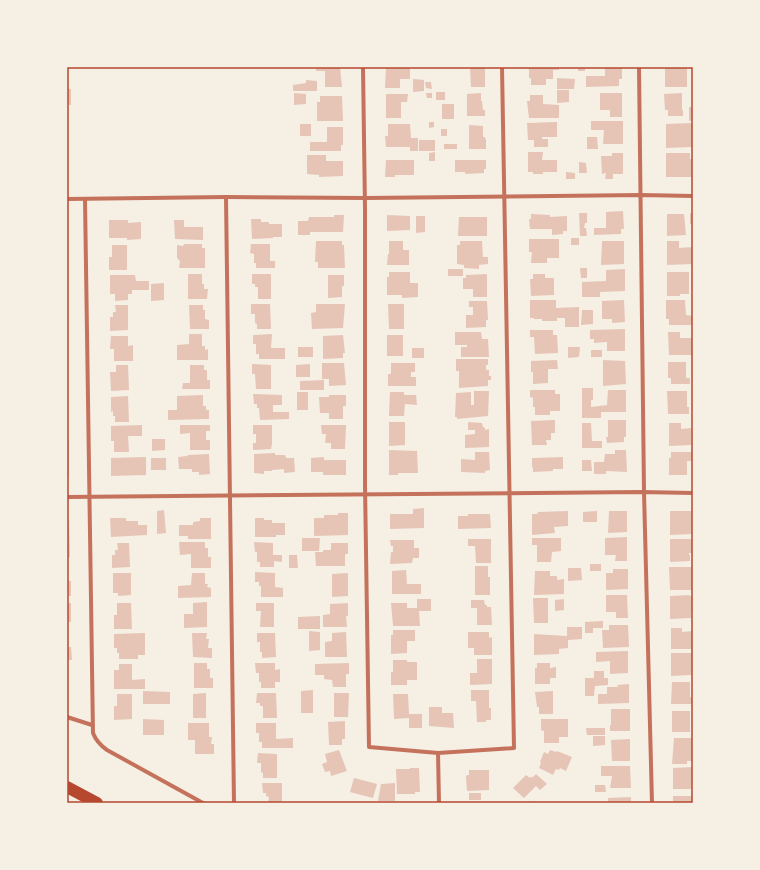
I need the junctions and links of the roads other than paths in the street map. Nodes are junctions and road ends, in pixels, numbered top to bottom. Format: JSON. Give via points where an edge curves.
{"nodes":[{"id":1,"x":363,"y":67,"type":"edge"},
{"id":2,"x":502,"y":67,"type":"edge"},
{"id":3,"x":639,"y":67,"type":"edge"},
{"id":4,"x":641,"y":195,"type":"junction"},
{"id":5,"x":693,"y":196,"type":"edge"},
{"id":6,"x":226,"y":197,"type":"junction"},
{"id":7,"x":503,"y":197,"type":"junction"},
{"id":8,"x":85,"y":198,"type":"junction"},
{"id":9,"x":365,"y":198,"type":"junction"},
{"id":10,"x":67,"y":199,"type":"edge"},
{"id":11,"x":644,"y":492,"type":"junction"},
{"id":12,"x":693,"y":493,"type":"edge"},
{"id":13,"x":366,"y":494,"type":"junction"},
{"id":14,"x":509,"y":494,"type":"junction"},
{"id":15,"x":230,"y":495,"type":"junction"},
{"id":16,"x":67,"y":497,"type":"edge"},
{"id":17,"x":89,"y":497,"type":"junction"},
{"id":18,"x":67,"y":717,"type":"edge"},
{"id":19,"x":92,"y":725,"type":"junction"},
{"id":20,"x":438,"y":753,"type":"junction"},
{"id":21,"x":67,"y":787,"type":"edge"},
{"id":22,"x":97,"y":803,"type":"edge"},
{"id":23,"x":203,"y":803,"type":"edge"},
{"id":24,"x":234,"y":803,"type":"edge"},
{"id":25,"x":439,"y":803,"type":"edge"},
{"id":26,"x":652,"y":803,"type":"edge"}],
"edges":[{"from":1,"to":9,"type":"street"},
{"from":2,"to":7,"type":"street"},
{"from":3,"to":4,"type":"street"},
{"from":4,"to":5,"type":"street"},
{"from":4,"to":7,"type":"street"},
{"from":4,"to":11,"type":"street"},
{"from":6,"to":8,"type":"street"},
{"from":6,"to":9,"type":"street"},
{"from":6,"to":15,"type":"street"},
{"from":7,"to":9,"type":"street"},
{"from":7,"to":14,"type":"street"},
{"from":8,"to":10,"type":"street"},
{"from":8,"to":17,"type":"street"},
{"from":9,"to":13,"type":"street"},
{"from":11,"to":12,"type":"street"},
{"from":11,"to":14,"type":"street"},
{"from":11,"to":26,"type":"street"},
{"from":13,"to":14,"type":"street"},
{"from":13,"to":15,"type":"street"},
{"from":13,"to":20,"type":"street","via":[[368,747]]},
{"from":14,"to":20,"type":"street","via":[[514,748]]},
{"from":15,"to":17,"type":"street"},
{"from":15,"to":24,"type":"street"},
{"from":16,"to":17,"type":"street"},
{"from":17,"to":19,"type":"street"},
{"from":18,"to":19,"type":"street"},
{"from":19,"to":23,"type":"street","via":[[95,739],[107,750]]},
{"from":20,"to":25,"type":"street"},
{"from":21,"to":22,"type":"highway"}]}
